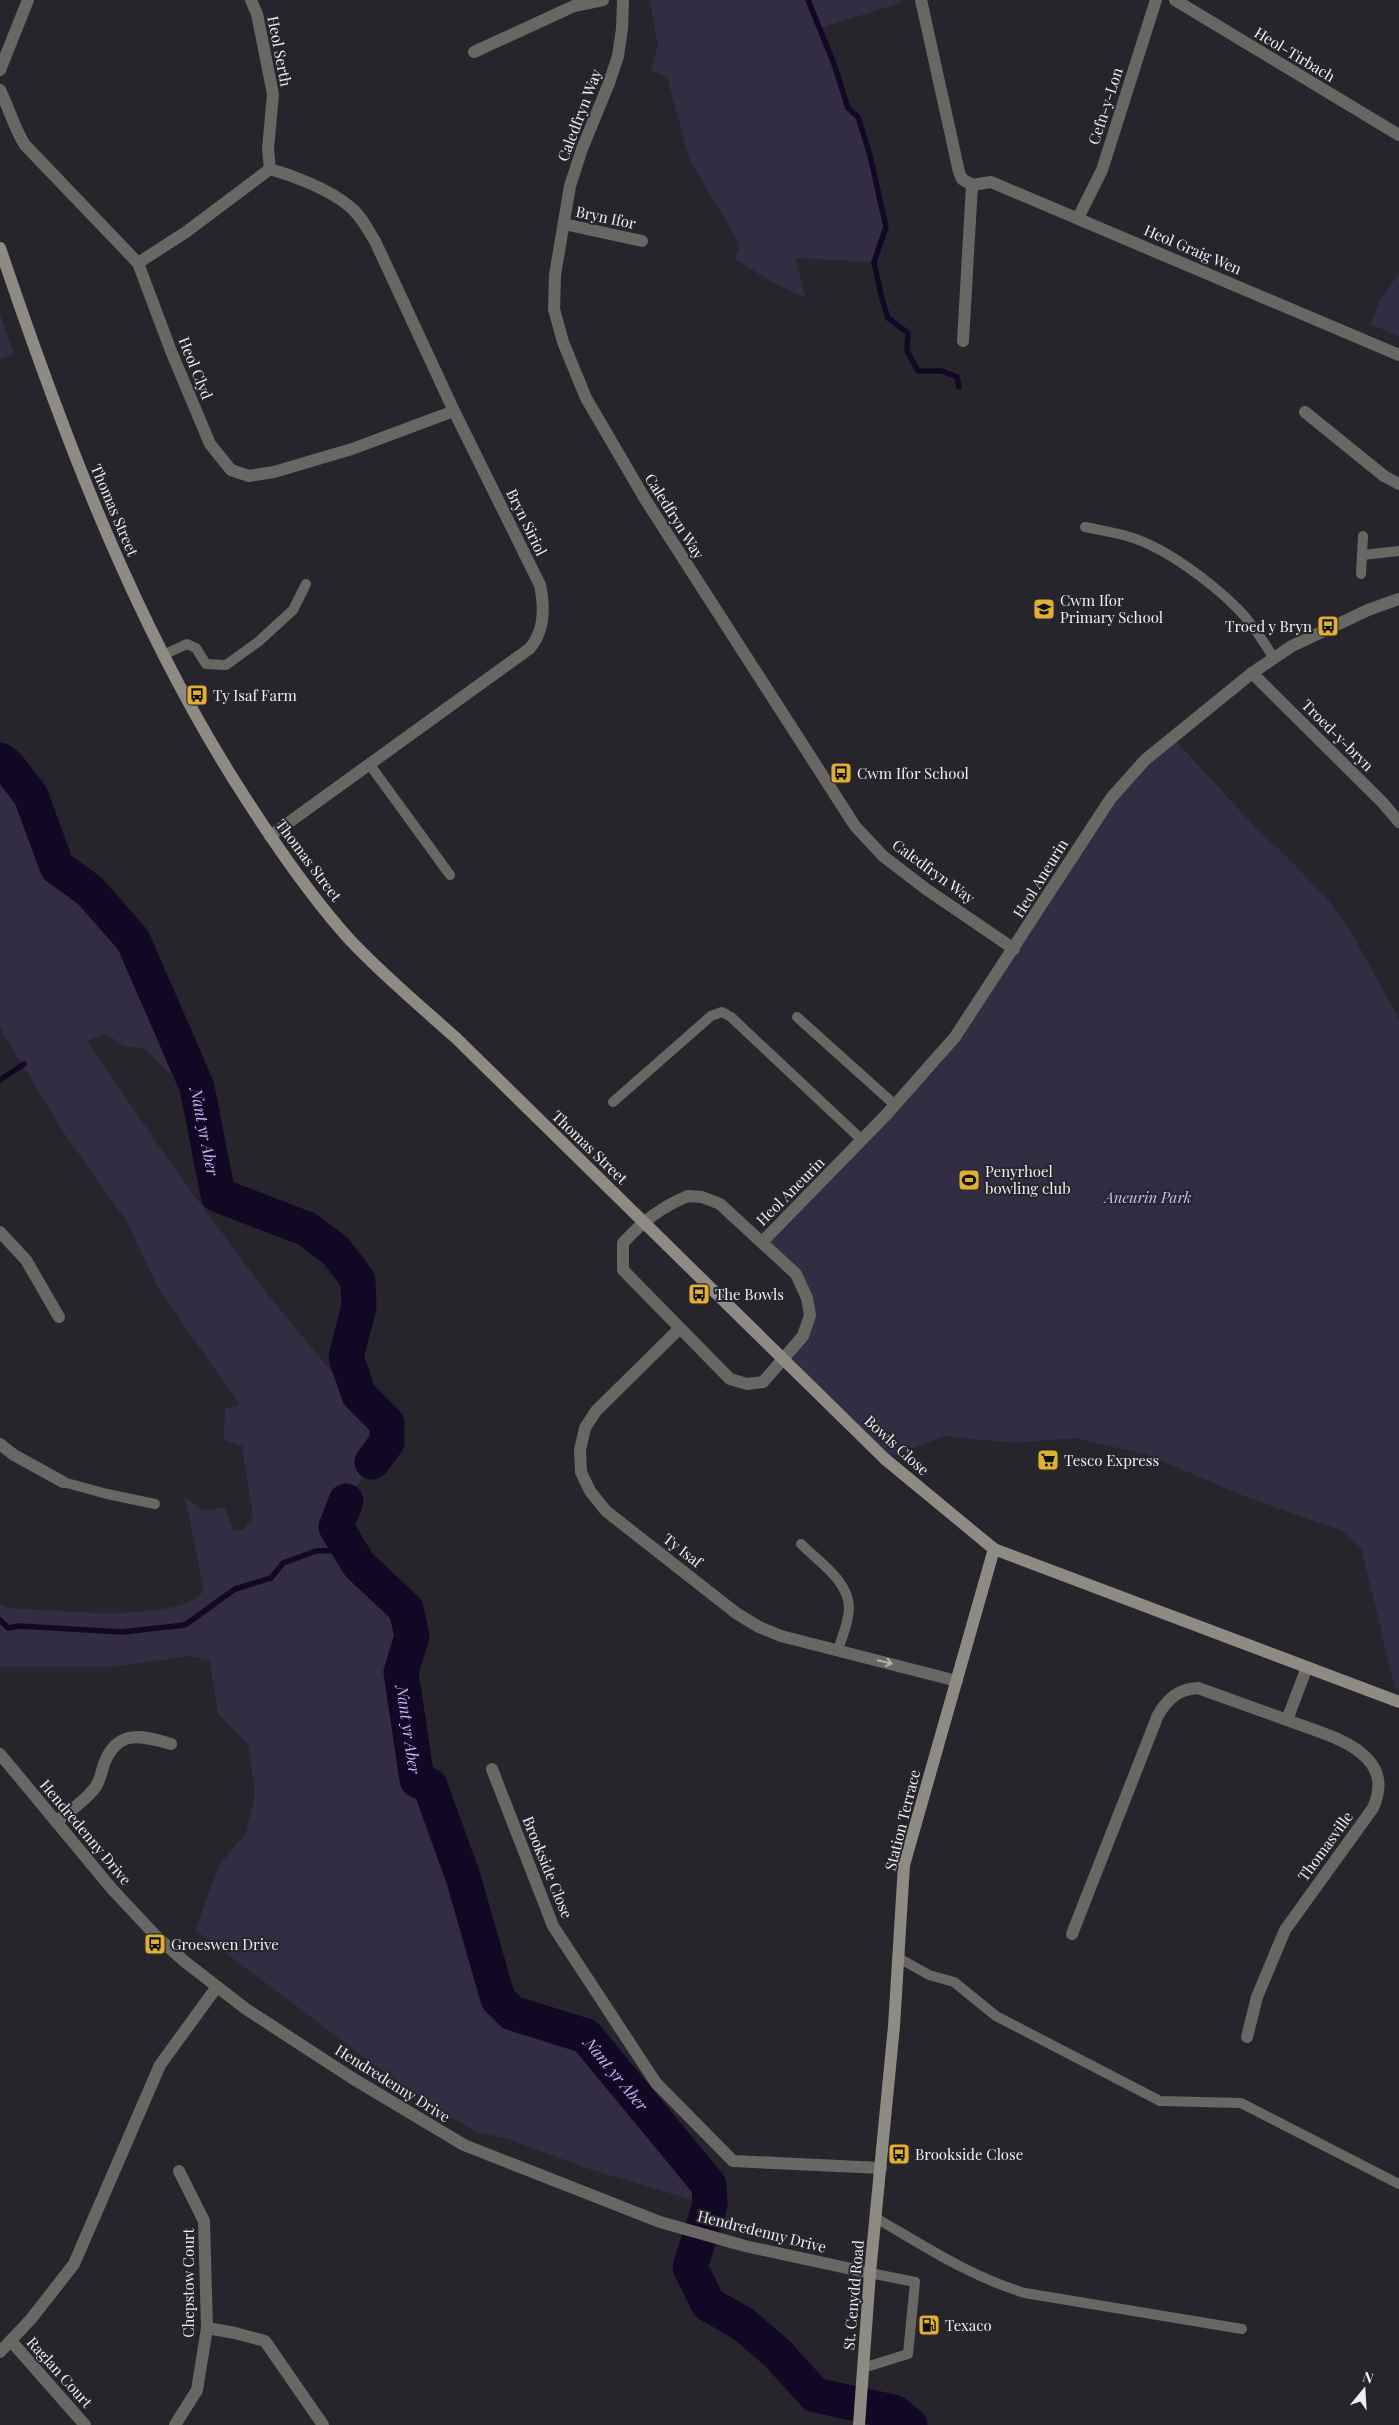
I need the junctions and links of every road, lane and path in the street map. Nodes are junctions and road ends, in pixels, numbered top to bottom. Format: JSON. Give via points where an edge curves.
{"nodes":[{"id":1,"x":28,"y":0,"type":"edge"},
{"id":2,"x":251,"y":0,"type":"edge"},
{"id":3,"x":603,"y":0,"type":"edge"},
{"id":4,"x":623,"y":0,"type":"edge"},
{"id":5,"x":921,"y":0,"type":"edge"},
{"id":6,"x":1156,"y":0,"type":"edge"},
{"id":7,"x":1175,"y":0,"type":"edge"},
{"id":8,"x":474,"y":52,"type":"dead end"},
{"id":9,"x":0,"y":70,"type":"edge"},
{"id":10,"x":0,"y":90,"type":"edge"},
{"id":11,"x":1399,"y":135,"type":"edge"},
{"id":12,"x":270,"y":170,"type":"junction"},
{"id":13,"x":972,"y":185,"type":"junction"},
{"id":14,"x":1078,"y":218,"type":"junction"},
{"id":15,"x":564,"y":224,"type":"junction"},
{"id":16,"x":642,"y":241,"type":"dead end"},
{"id":17,"x":0,"y":248,"type":"edge"},
{"id":18,"x":138,"y":263,"type":"junction"},
{"id":19,"x":963,"y":341,"type":"dead end"},
{"id":20,"x":1399,"y":355,"type":"edge"},
{"id":21,"x":454,"y":411,"type":"junction"},
{"id":22,"x":1305,"y":412,"type":"dead end"},
{"id":23,"x":1399,"y":484,"type":"edge"},
{"id":24,"x":1085,"y":527,"type":"dead end"},
{"id":25,"x":1363,"y":536,"type":"dead end"},
{"id":26,"x":1399,"y":551,"type":"edge"},
{"id":27,"x":1363,"y":555,"type":"junction"},
{"id":28,"x":1361,"y":574,"type":"dead end"},
{"id":29,"x":306,"y":584,"type":"dead end"},
{"id":30,"x":1399,"y":599,"type":"edge"},
{"id":31,"x":163,"y":655,"type":"junction"},
{"id":32,"x":1274,"y":658,"type":"junction"},
{"id":33,"x":1252,"y":673,"type":"junction"},
{"id":34,"x":370,"y":765,"type":"junction"},
{"id":35,"x":1399,"y":822,"type":"edge"},
{"id":36,"x":270,"y":836,"type":"junction"},
{"id":37,"x":450,"y":875,"type":"dead end"},
{"id":38,"x":1014,"y":949,"type":"junction"},
{"id":39,"x":797,"y":1017,"type":"dead end"},
{"id":40,"x":613,"y":1102,"type":"dead end"},
{"id":41,"x":895,"y":1105,"type":"junction"},
{"id":42,"x":862,"y":1140,"type":"junction"},
{"id":43,"x":643,"y":1221,"type":"junction"},
{"id":44,"x":0,"y":1232,"type":"edge"},
{"id":45,"x":763,"y":1241,"type":"junction"},
{"id":46,"x":59,"y":1317,"type":"dead end"},
{"id":47,"x":679,"y":1328,"type":"junction"},
{"id":48,"x":783,"y":1359,"type":"junction"},
{"id":49,"x":0,"y":1444,"type":"edge"},
{"id":50,"x":64,"y":1482,"type":"joint"},
{"id":51,"x":155,"y":1504,"type":"dead end"},
{"id":52,"x":801,"y":1544,"type":"dead end"},
{"id":53,"x":994,"y":1549,"type":"junction"},
{"id":54,"x":838,"y":1650,"type":"junction"},
{"id":55,"x":1307,"y":1667,"type":"junction"},
{"id":56,"x":957,"y":1681,"type":"junction"},
{"id":57,"x":1399,"y":1702,"type":"edge"},
{"id":58,"x":1288,"y":1720,"type":"junction"},
{"id":59,"x":171,"y":1744,"type":"dead end"},
{"id":60,"x":0,"y":1754,"type":"edge"},
{"id":61,"x":492,"y":1769,"type":"dead end"},
{"id":62,"x":56,"y":1822,"type":"junction"},
{"id":63,"x":1072,"y":1934,"type":"dead end"},
{"id":64,"x":897,"y":1957,"type":"junction"},
{"id":65,"x":216,"y":1988,"type":"junction"},
{"id":66,"x":1247,"y":2036,"type":"dead end"},
{"id":67,"x":881,"y":2168,"type":"junction"},
{"id":68,"x":179,"y":2171,"type":"dead end"},
{"id":69,"x":1399,"y":2184,"type":"edge"},
{"id":70,"x":876,"y":2218,"type":"junction"},
{"id":71,"x":870,"y":2273,"type":"junction"},
{"id":72,"x":207,"y":2328,"type":"junction"},
{"id":73,"x":1242,"y":2329,"type":"dead end"},
{"id":74,"x":11,"y":2342,"type":"junction"},
{"id":75,"x":0,"y":2352,"type":"edge"},
{"id":76,"x":863,"y":2368,"type":"junction"},
{"id":77,"x":85,"y":2425,"type":"edge"},
{"id":78,"x":176,"y":2425,"type":"edge"},
{"id":79,"x":323,"y":2425,"type":"edge"},
{"id":80,"x":859,"y":2425,"type":"edge"}],
"edges":[{"from":1,"to":9,"type":"street"},
{"from":2,"to":12,"type":"street","name":"Heol Serth","via":[[257,14],[273,94],[268,149]]},
{"from":3,"to":8,"type":"street","via":[[574,6]]},
{"from":4,"to":15,"type":"street","name":"Caledfryn Way","via":[[618,56],[570,186]]},
{"from":5,"to":13,"type":"street","via":[[959,172],[962,179]]},
{"from":6,"to":14,"type":"street","name":"Cefn-y-Lon","via":[[1102,170]]},
{"from":7,"to":11,"type":"street","name":"Heol-Tirbach"},
{"from":10,"to":18,"type":"street","name":"Heol Clyd","via":[[24,145]]},
{"from":12,"to":18,"type":"street"},
{"from":12,"to":21,"type":"street","name":"Bryn Siriol","via":[[290,174],[325,192],[349,206],[360,217],[399,290]]},
{"from":13,"to":14,"type":"street","name":"Heol Graig Wen","via":[[991,182]]},
{"from":13,"to":19,"type":"street"},
{"from":14,"to":20,"type":"street","name":"Heol Graig Wen"},
{"from":15,"to":16,"type":"street","name":"Bryn Ifor"},
{"from":15,"to":38,"type":"street","name":"Caledfryn Way","via":[[555,275],[554,309],[563,342],[586,398],[645,499],[855,826],[883,856]]},
{"from":17,"to":31,"type":"main road","name":"Thomas Street","via":[[65,432],[126,578]]},
{"from":18,"to":21,"type":"street","name":"Heol Clyd","via":[[210,444],[223,462],[240,474],[258,476],[352,449]]},
{"from":21,"to":34,"type":"street","name":"Bryn Siriol","via":[[540,585],[543,601],[540,630],[529,649]]},
{"from":22,"to":23,"type":"street","via":[[1384,476]]},
{"from":24,"to":32,"type":"lane","via":[[1130,537],[1151,546],[1214,587],[1238,609]]},
{"from":25,"to":27,"type":"lane"},
{"from":26,"to":27,"type":"lane"},
{"from":27,"to":28,"type":"lane"},
{"from":29,"to":31,"type":"lane","via":[[293,610],[258,642],[226,664],[206,664],[196,648],[187,644]]},
{"from":30,"to":32,"type":"street","name":"Heol Aneurin","via":[[1311,636]]},
{"from":31,"to":36,"type":"main road","name":"Thomas Street","via":[[211,743]]},
{"from":32,"to":33,"type":"street","name":"Heol Aneurin"},
{"from":33,"to":35,"type":"street","name":"Troed-y-bryn"},
{"from":33,"to":38,"type":"street","name":"Heol Aneurin","via":[[1157,749],[1111,798]]},
{"from":34,"to":36,"type":"street","name":"Bryn Siriol"},
{"from":34,"to":37,"type":"lane"},
{"from":36,"to":43,"type":"main road","name":"Thomas Street","via":[[350,940],[456,1038]]},
{"from":38,"to":41,"type":"street","name":"Heol Aneurin","via":[[955,1036]]},
{"from":39,"to":41,"type":"lane"},
{"from":40,"to":42,"type":"lane","via":[[711,1016],[722,1012]]},
{"from":41,"to":42,"type":"street","name":"Heol Aneurin"},
{"from":42,"to":45,"type":"street","name":"Heol Aneurin"},
{"from":43,"to":45,"type":"street","name":"Heol Aneurin","via":[[688,1196],[702,1197],[720,1204]]},
{"from":43,"to":47,"type":"street","via":[[623,1243],[623,1270]]},
{"from":43,"to":48,"type":"main road","name":"Thomas Street"},
{"from":44,"to":46,"type":"street","via":[[26,1260]]},
{"from":45,"to":48,"type":"street","name":"Heol Aneurin","via":[[796,1274],[807,1298],[810,1315],[803,1336]]},
{"from":47,"to":48,"type":"street","via":[[730,1379],[747,1384],[763,1382]]},
{"from":47,"to":54,"type":"street","name":"Ty Isaf","via":[[596,1411],[585,1428],[580,1450],[581,1472],[590,1491],[606,1511],[736,1613],[781,1636]]},
{"from":48,"to":53,"type":"main road","name":"Bowls Close","via":[[885,1459]]},
{"from":49,"to":50,"type":"street"},
{"from":50,"to":51,"type":"lane"},
{"from":52,"to":54,"type":"lane","via":[[843,1585],[847,1596],[849,1609]]},
{"from":53,"to":55,"type":"main road","name":"Bowls Close"},
{"from":53,"to":56,"type":"main road","name":"Station Terrace"},
{"from":54,"to":56,"type":"street","name":"Ty Isaf","one_way":true},
{"from":55,"to":57,"type":"main road","name":"Bowls Close"},
{"from":55,"to":58,"type":"street"},
{"from":56,"to":64,"type":"main road","name":"Station Terrace","via":[[904,1865]]},
{"from":58,"to":63,"type":"street","name":"Thomasville","via":[[1198,1688],[1188,1689],[1171,1698],[1158,1715]]},
{"from":58,"to":66,"type":"street","name":"Thomasville","via":[[1356,1746],[1368,1754],[1380,1776],[1380,1788],[1373,1808],[1285,1930],[1260,1988]]},
{"from":59,"to":62,"type":"street","via":[[142,1736],[122,1740],[111,1751],[94,1790]]},
{"from":60,"to":62,"type":"street","name":"Hendredenny Drive"},
{"from":61,"to":67,"type":"street","name":"Brookside Close","via":[[553,1926],[656,2083],[734,2161]]},
{"from":62,"to":65,"type":"street","name":"Hendredenny Drive","via":[[112,1890],[157,1937]]},
{"from":64,"to":67,"type":"main road","name":"Station Terrace"},
{"from":64,"to":69,"type":"lane","via":[[929,1975],[954,1982],[996,2016],[1160,2101],[1242,2103]]},
{"from":65,"to":71,"type":"street","name":"Hendredenny Drive","via":[[352,2078],[464,2145],[660,2222],[745,2246]]},
{"from":65,"to":74,"type":"street","via":[[160,2065],[74,2264]]},
{"from":67,"to":70,"type":"main road","name":"St. Cenydd Road"},
{"from":68,"to":72,"type":"street","name":"Chepstow Court","via":[[204,2221]]},
{"from":70,"to":71,"type":"main road","name":"St. Cenydd Road"},
{"from":70,"to":73,"type":"lane","via":[[1004,2287]]},
{"from":71,"to":76,"type":"main road","name":"St. Cenydd Road"},
{"from":71,"to":76,"type":"lane","via":[[915,2282],[908,2354]]},
{"from":72,"to":78,"type":"street","name":"Chepstow Court","via":[[197,2390]]},
{"from":72,"to":79,"type":"street","via":[[266,2342]]},
{"from":74,"to":75,"type":"street"},
{"from":74,"to":77,"type":"street","name":"Raglan Court"},
{"from":76,"to":80,"type":"main road","name":"St. Cenydd Road"}]}
